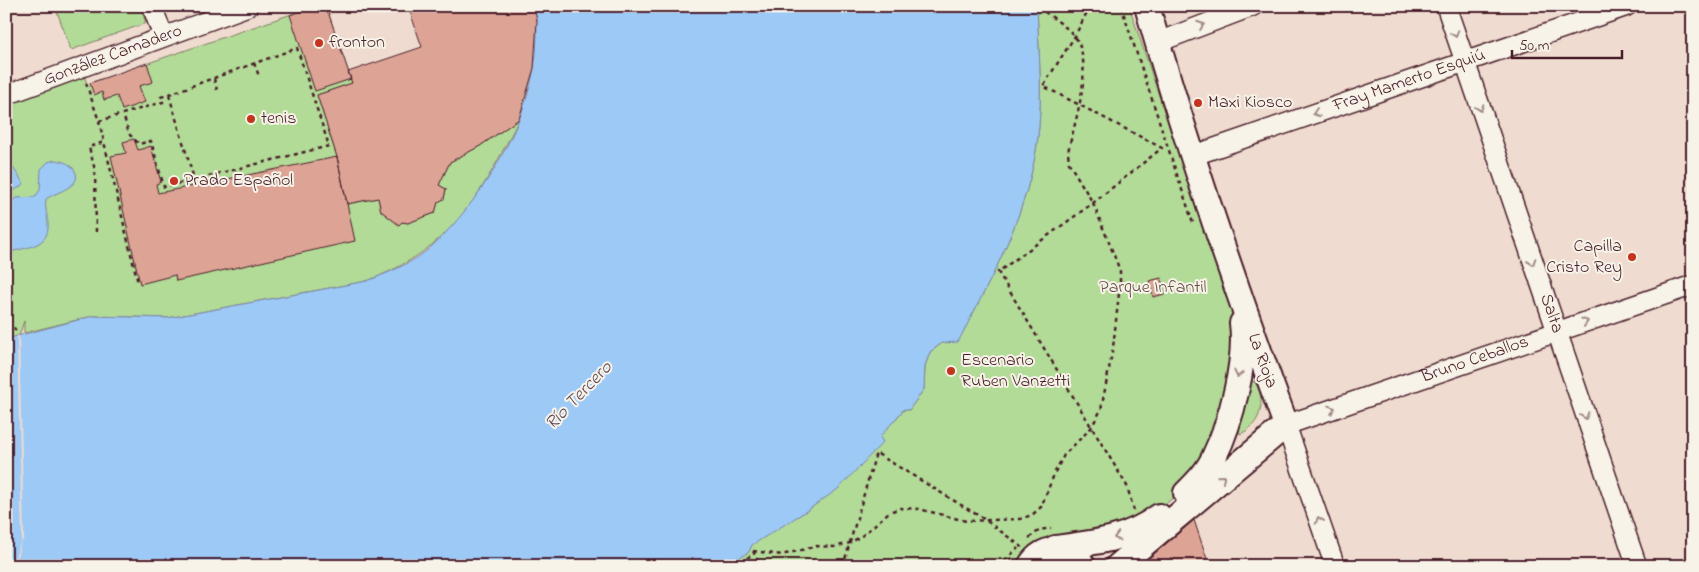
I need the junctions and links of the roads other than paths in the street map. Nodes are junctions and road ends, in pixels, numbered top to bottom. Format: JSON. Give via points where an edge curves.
{"nodes":[{"id":1,"x":152,"y":6,"type":"edge"},
{"id":2,"x":248,"y":6,"type":"edge"},
{"id":3,"x":1139,"y":6,"type":"edge"},
{"id":4,"x":1146,"y":6,"type":"edge"},
{"id":5,"x":1253,"y":6,"type":"edge"},
{"id":6,"x":1446,"y":6,"type":"edge"},
{"id":7,"x":1627,"y":6,"type":"edge"},
{"id":8,"x":163,"y":36,"type":"junction"},
{"id":9,"x":1156,"y":42,"type":"junction"},
{"id":10,"x":1465,"y":62,"type":"junction"},
{"id":11,"x":6,"y":95,"type":"edge"},
{"id":12,"x":1192,"y":156,"type":"junction"},
{"id":13,"x":1693,"y":285,"type":"edge"},
{"id":14,"x":1237,"y":292,"type":"junction"},
{"id":15,"x":1556,"y":331,"type":"junction"},
{"id":16,"x":1286,"y":425,"type":"junction"},
{"id":17,"x":1055,"y":538,"type":"junction"},
{"id":18,"x":1026,"y":557,"type":"edge"},
{"id":19,"x":1083,"y":566,"type":"edge"},
{"id":20,"x":1118,"y":566,"type":"edge"},
{"id":21,"x":1335,"y":566,"type":"edge"},
{"id":22,"x":1637,"y":566,"type":"edge"}],
"edges":[{"from":1,"to":8,"type":"street"},
{"from":2,"to":8,"type":"street","name":"González Camadero"},
{"from":3,"to":9,"type":"main road"},
{"from":4,"to":9,"type":"main road"},
{"from":9,"to":5,"type":"street","one_way":true},
{"from":6,"to":10,"type":"street","name":"Salta","one_way":true},
{"from":7,"to":10,"type":"street","name":"Fray Mamerto Esquiú"},
{"from":8,"to":11,"type":"street","name":"González Camadero"},
{"from":9,"to":12,"type":"main road","name":"La Rioja"},
{"from":10,"to":12,"type":"street","name":"Fray Mamerto Esquiú","one_way":true},
{"from":10,"to":15,"type":"street","name":"Salta","one_way":true},
{"from":12,"to":14,"type":"main road","name":"La Rioja"},
{"from":15,"to":13,"type":"street","name":"Bruno Ceballos","one_way":true},
{"from":14,"to":16,"type":"main road","name":"La Rioja"},
{"from":14,"to":17,"type":"main road","one_way":true,"via":[[1243,347],[1222,437],[1208,468],[1180,499],[1139,529],[1119,537]]},
{"from":16,"to":15,"type":"street","name":"Bruno Ceballos","one_way":true},
{"from":15,"to":22,"type":"street","name":"Salta","one_way":true},
{"from":20,"to":16,"type":"main road","one_way":true},
{"from":21,"to":16,"type":"street","name":"La Rioja","one_way":true},
{"from":17,"to":18,"type":"main road","via":[[1047,550]]},
{"from":17,"to":19,"type":"main road"}]}
